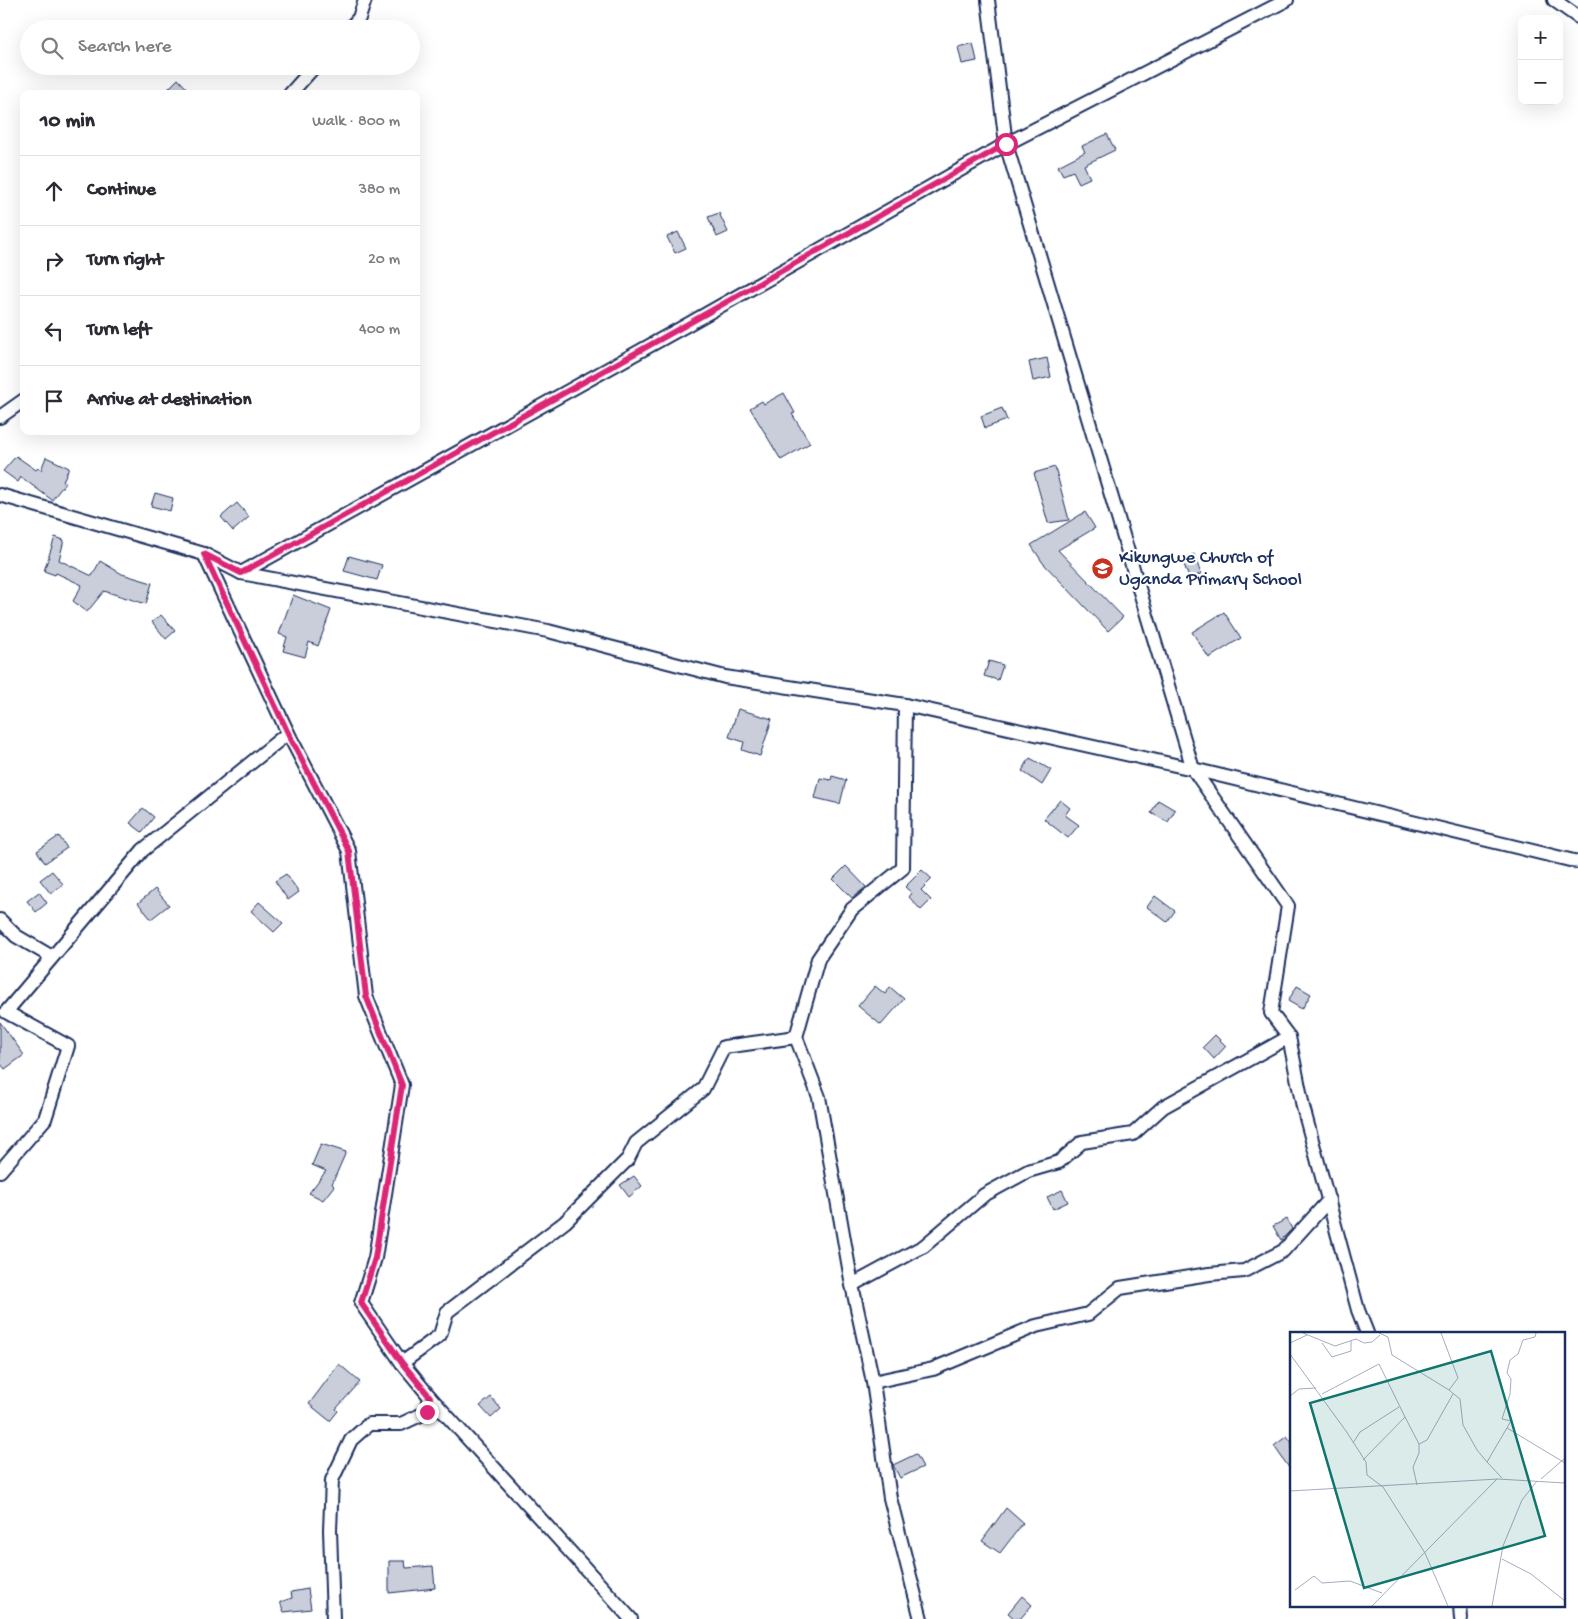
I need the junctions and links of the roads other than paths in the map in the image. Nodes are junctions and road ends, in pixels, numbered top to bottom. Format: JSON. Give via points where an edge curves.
{"nodes":[{"id":1,"x":365,"y":0,"type":"edge"},
{"id":2,"x":988,"y":0,"type":"edge"},
{"id":3,"x":1287,"y":0,"type":"edge"},
{"id":4,"x":1554,"y":0,"type":"edge"},
{"id":5,"x":1578,"y":17,"type":"edge"},
{"id":6,"x":357,"y":20,"type":"edge"},
{"id":7,"x":307,"y":75,"type":"edge"},
{"id":8,"x":294,"y":90,"type":"edge"},
{"id":9,"x":1006,"y":144,"type":"junction"},
{"id":10,"x":20,"y":403,"type":"edge"},
{"id":11,"x":0,"y":416,"type":"edge"},
{"id":12,"x":0,"y":495,"type":"edge"},
{"id":13,"x":204,"y":554,"type":"junction"},
{"id":14,"x":241,"y":573,"type":"junction"},
{"id":15,"x":905,"y":705,"type":"junction"},
{"id":16,"x":288,"y":733,"type":"junction"},
{"id":17,"x":1193,"y":768,"type":"junction"},
{"id":18,"x":1578,"y":862,"type":"edge"},
{"id":19,"x":0,"y":920,"type":"edge"},
{"id":20,"x":52,"y":957,"type":"junction"},
{"id":21,"x":796,"y":1037,"type":"junction"},
{"id":22,"x":1289,"y":1037,"type":"junction"},
{"id":23,"x":0,"y":1172,"type":"edge"},
{"id":24,"x":1329,"y":1200,"type":"junction"},
{"id":25,"x":852,"y":1285,"type":"junction"},
{"id":26,"x":1367,"y":1332,"type":"edge"},
{"id":27,"x":402,"y":1363,"type":"junction"},
{"id":28,"x":873,"y":1382,"type":"junction"},
{"id":29,"x":430,"y":1397,"type":"junction"},
{"id":30,"x":1460,"y":1606,"type":"edge"},
{"id":31,"x":333,"y":1619,"type":"edge"},
{"id":32,"x":631,"y":1619,"type":"edge"},
{"id":33,"x":921,"y":1619,"type":"edge"},
{"id":34,"x":1461,"y":1619,"type":"edge"}],
"edges":[{"from":1,"to":6,"type":"street"},
{"from":2,"to":9,"type":"street"},
{"from":3,"to":9,"type":"street"},
{"from":4,"to":5,"type":"street"},
{"from":7,"to":8,"type":"street"},
{"from":9,"to":14,"type":"street"},
{"from":9,"to":17,"type":"street"},
{"from":10,"to":11,"type":"street"},
{"from":12,"to":13,"type":"street"},
{"from":13,"to":14,"type":"street"},
{"from":13,"to":16,"type":"street"},
{"from":14,"to":15,"type":"street","via":[[548,631],[725,677]]},
{"from":15,"to":17,"type":"street"},
{"from":15,"to":21,"type":"street","via":[[903,868],[852,909],[818,959]]},
{"from":16,"to":20,"type":"street","via":[[143,850]]},
{"from":16,"to":27,"type":"street","via":[[349,851],[366,996],[402,1085],[375,1258],[361,1303]]},
{"from":17,"to":18,"type":"street"},
{"from":17,"to":22,"type":"street","via":[[1288,906],[1272,1013]]},
{"from":19,"to":20,"type":"street","via":[[16,936]]},
{"from":20,"to":23,"type":"street","via":[[6,1012],[68,1046],[45,1119]]},
{"from":21,"to":25,"type":"street","via":[[819,1097]]},
{"from":21,"to":27,"type":"street","via":[[724,1047],[703,1089],[636,1143],[628,1159],[565,1222],[447,1312],[440,1335]]},
{"from":22,"to":24,"type":"street","via":[[1303,1107]]},
{"from":22,"to":25,"type":"street","via":[[1162,1107],[1133,1134],[1082,1142],[1059,1162],[1028,1171],[984,1195],[924,1246]]},
{"from":24,"to":26,"type":"street"},
{"from":24,"to":28,"type":"street","via":[[1283,1251],[1244,1271],[1120,1288],[1088,1314],[1036,1326],[933,1369]]},
{"from":25,"to":28,"type":"street"},
{"from":27,"to":29,"type":"street"},
{"from":28,"to":33,"type":"street","via":[[890,1498]]},
{"from":29,"to":31,"type":"street","via":[[427,1412],[401,1424],[370,1424],[357,1434],[332,1480]]},
{"from":29,"to":32,"type":"street"},
{"from":30,"to":34,"type":"street"}]}
